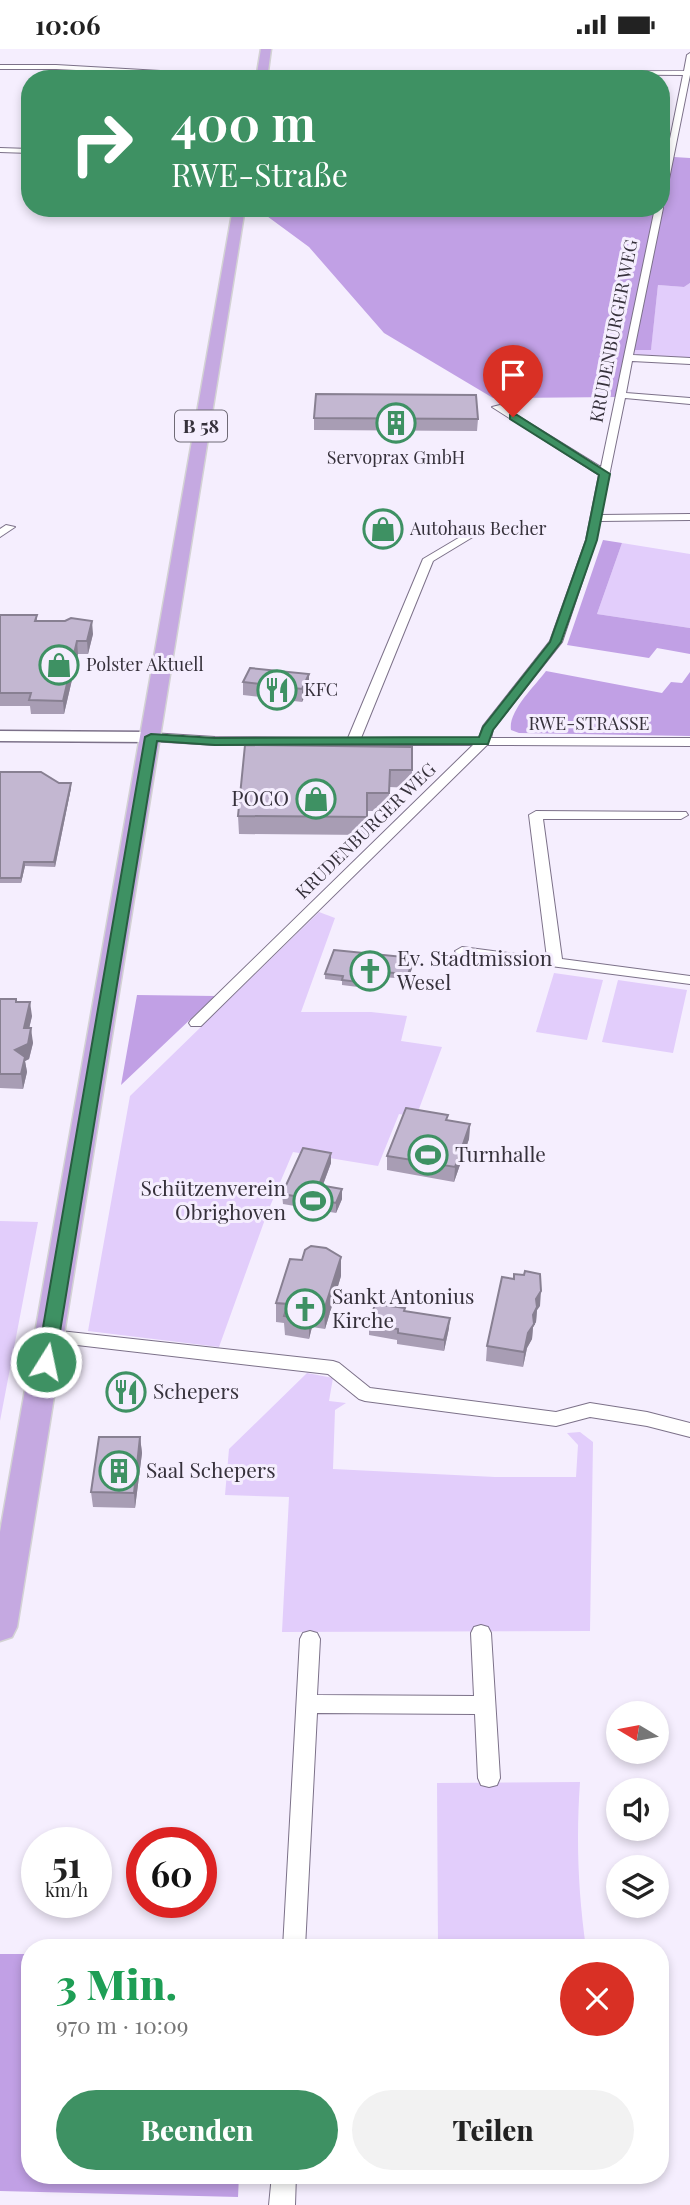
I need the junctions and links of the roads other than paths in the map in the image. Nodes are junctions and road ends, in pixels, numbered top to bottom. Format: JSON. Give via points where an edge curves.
{"nodes":[{"id":1,"x":266,"y":49,"type":"edge"},
{"id":2,"x":690,"y":55,"type":"edge"},
{"id":3,"x":0,"y":68,"type":"edge"},
{"id":4,"x":120,"y":70,"type":"edge"},
{"id":5,"x":263,"y":70,"type":"edge"},
{"id":6,"x":687,"y":73,"type":"edge"},
{"id":7,"x":0,"y":150,"type":"edge"},
{"id":8,"x":21,"y":151,"type":"edge"},
{"id":9,"x":670,"y":155,"type":"edge"},
{"id":10,"x":237,"y":217,"type":"edge"},
{"id":11,"x":657,"y":217,"type":"edge"},
{"id":12,"x":630,"y":358,"type":"junction"},
{"id":13,"x":690,"y":361,"type":"edge"},
{"id":14,"x":621,"y":395,"type":"junction"},
{"id":15,"x":690,"y":401,"type":"edge"},
{"id":16,"x":497,"y":407,"type":"dead end"},
{"id":17,"x":605,"y":474,"type":"junction"},
{"id":18,"x":690,"y":517,"type":"edge"},
{"id":19,"x":596,"y":518,"type":"junction"},
{"id":20,"x":10,"y":527,"type":"dead end"},
{"id":21,"x":477,"y":530,"type":"dead end"},
{"id":22,"x":0,"y":534,"type":"edge"},
{"id":23,"x":0,"y":736,"type":"edge"},
{"id":24,"x":151,"y":737,"type":"junction"},
{"id":25,"x":353,"y":741,"type":"junction"},
{"id":26,"x":484,"y":741,"type":"junction"},
{"id":27,"x":690,"y":742,"type":"edge"},
{"id":28,"x":681,"y":815,"type":"dead end"},
{"id":29,"x":462,"y":951,"type":"dead end"},
{"id":30,"x":555,"y":963,"type":"junction"},
{"id":31,"x":690,"y":980,"type":"edge"},
{"id":32,"x":196,"y":1023,"type":"dead end"},
{"id":33,"x":51,"y":1336,"type":"junction"},
{"id":34,"x":690,"y":1430,"type":"edge"},
{"id":35,"x":0,"y":1627,"type":"edge"},
{"id":36,"x":481,"y":1633,"type":"dead end"},
{"id":37,"x":310,"y":1639,"type":"dead end"},
{"id":38,"x":306,"y":1704,"type":"junction"},
{"id":39,"x":485,"y":1705,"type":"junction"},
{"id":40,"x":489,"y":1778,"type":"dead end"},
{"id":41,"x":294,"y":1939,"type":"edge"},
{"id":42,"x":283,"y":2184,"type":"edge"},
{"id":43,"x":282,"y":2205,"type":"edge"}],
"edges":[{"from":1,"to":5,"type":"main road"},
{"from":2,"to":6,"type":"street"},
{"from":3,"to":4,"type":"street"},
{"from":6,"to":9,"type":"street"},
{"from":7,"to":8,"type":"street"},
{"from":10,"to":24,"type":"main road","number":"B 58"},
{"from":11,"to":12,"type":"street","name":"KRUDENBURGER WEG"},
{"from":12,"to":13,"type":"street"},
{"from":12,"to":14,"type":"street","name":"KRUDENBURGER WEG"},
{"from":14,"to":15,"type":"street"},
{"from":14,"to":17,"type":"street","name":"KRUDENBURGER WEG"},
{"from":16,"to":17,"type":"street"},
{"from":17,"to":19,"type":"street","name":"KRUDENBURGER WEG"},
{"from":18,"to":19,"type":"street"},
{"from":19,"to":26,"type":"street","name":"KRUDENBURGER WEG","via":[[556,642],[487,729]]},
{"from":20,"to":22,"type":"street"},
{"from":21,"to":25,"type":"street","via":[[428,559]]},
{"from":23,"to":24,"type":"street"},
{"from":24,"to":25,"type":"street","name":"RWE-STRASSE"},
{"from":24,"to":33,"type":"main road","number":"B 58"},
{"from":25,"to":26,"type":"street","name":"RWE-STRASSE"},
{"from":26,"to":27,"type":"street","name":"RWE-STRASSE"},
{"from":26,"to":32,"type":"street","name":"KRUDENBURGER WEG"},
{"from":28,"to":30,"type":"street","via":[[536,815]]},
{"from":29,"to":30,"type":"street"},
{"from":30,"to":31,"type":"street"},
{"from":33,"to":34,"type":"street","via":[[333,1368],[365,1394],[556,1419],[590,1410]]},
{"from":33,"to":35,"type":"main road","number":"B 58"},
{"from":36,"to":39,"type":"street"},
{"from":37,"to":38,"type":"street"},
{"from":38,"to":39,"type":"street"},
{"from":38,"to":41,"type":"street"},
{"from":39,"to":40,"type":"street"},
{"from":42,"to":43,"type":"street"}]}
